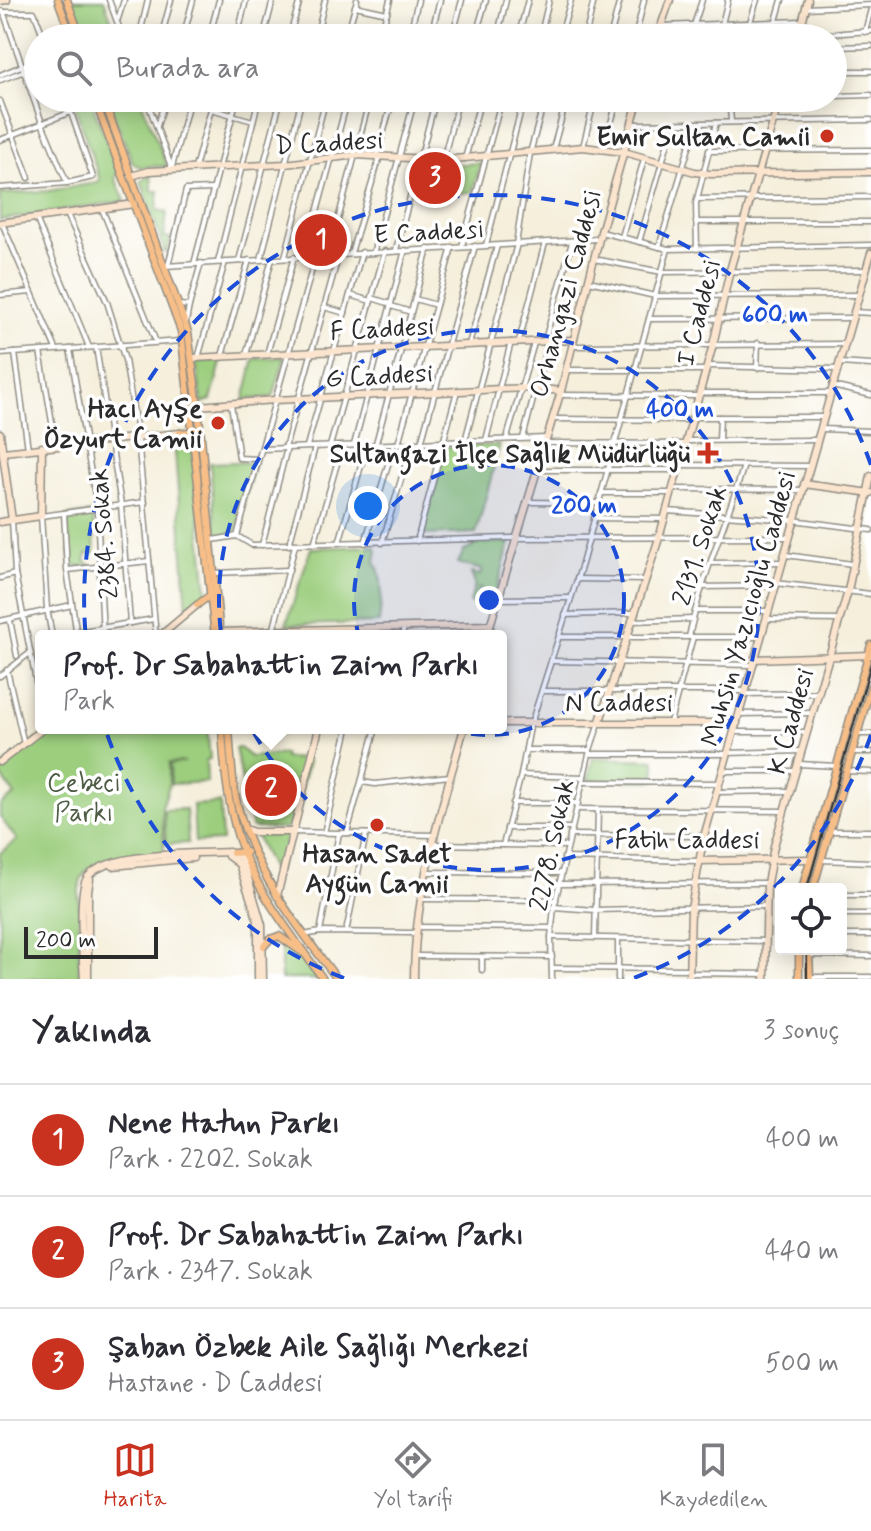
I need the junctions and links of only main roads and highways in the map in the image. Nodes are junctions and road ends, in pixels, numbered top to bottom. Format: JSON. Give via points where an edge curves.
{"nodes":[{"id":1,"x":61,"y":1,"type":"edge"},
{"id":2,"x":68,"y":24,"type":"edge"},
{"id":3,"x":73,"y":24,"type":"edge"},
{"id":4,"x":100,"y":112,"type":"edge"},
{"id":5,"x":107,"y":112,"type":"edge"},
{"id":6,"x":128,"y":177,"type":"junction"},
{"id":7,"x":192,"y":358,"type":"junction"},
{"id":8,"x":190,"y":400,"type":"junction"},
{"id":9,"x":198,"y":406,"type":"junction"},
{"id":10,"x":197,"y":431,"type":"junction"},
{"id":11,"x":195,"y":444,"type":"junction"},
{"id":12,"x":214,"y":592,"type":"junction"},
{"id":13,"x":213,"y":614,"type":"junction"},
{"id":14,"x":218,"y":630,"type":"edge"},
{"id":15,"x":218,"y":630,"type":"edge"},
{"id":16,"x":871,"y":645,"type":"edge"},
{"id":17,"x":869,"y":658,"type":"edge"},
{"id":18,"x":870,"y":692,"type":"edge"},
{"id":19,"x":867,"y":713,"type":"edge"},
{"id":20,"x":223,"y":734,"type":"edge"},
{"id":21,"x":230,"y":734,"type":"edge"},
{"id":22,"x":239,"y":840,"type":"junction"},
{"id":23,"x":243,"y":852,"type":"junction"},
{"id":24,"x":256,"y":858,"type":"junction"},
{"id":25,"x":803,"y":883,"type":"edge"},
{"id":26,"x":815,"y":883,"type":"edge"},
{"id":27,"x":261,"y":946,"type":"road end"},
{"id":28,"x":799,"y":955,"type":"edge"},
{"id":29,"x":809,"y":955,"type":"edge"},
{"id":30,"x":309,"y":958,"type":"junction"},
{"id":31,"x":810,"y":978,"type":"edge"},
{"id":32,"x":323,"y":979,"type":"edge"},
{"id":33,"x":337,"y":979,"type":"edge"},
{"id":34,"x":799,"y":979,"type":"edge"}],
"edges":[{"from":1,"to":2,"type":"main road"},
{"from":1,"to":3,"type":"main road"},
{"from":4,"to":6,"type":"main road"},
{"from":5,"to":6,"type":"main road"},
{"from":6,"to":7,"type":"main road"},
{"from":6,"to":7,"type":"main road","via":[[186,322]]},
{"from":7,"to":8,"type":"main road"},
{"from":7,"to":9,"type":"main road"},
{"from":8,"to":9,"type":"main road"},
{"from":8,"to":10,"type":"main road"},
{"from":9,"to":10,"type":"main road"},
{"from":10,"to":11,"type":"main road"},
{"from":10,"to":11,"type":"main road","via":[[180,433]]},
{"from":10,"to":12,"type":"main road"},
{"from":11,"to":12,"type":"main road"},
{"from":12,"to":13,"type":"main road"},
{"from":12,"to":13,"type":"main road","via":[[197,605]]},
{"from":12,"to":14,"type":"main road"},
{"from":13,"to":15,"type":"main road"},
{"from":16,"to":17,"type":"main road"},
{"from":17,"to":25,"type":"main road"},
{"from":18,"to":19,"type":"main road"},
{"from":19,"to":26,"type":"main road"},
{"from":20,"to":22,"type":"main road","via":[[228,798]]},
{"from":21,"to":24,"type":"main road","via":[[235,791]]},
{"from":22,"to":23,"type":"main road"},
{"from":22,"to":23,"type":"main road","via":[[231,853]]},
{"from":23,"to":24,"type":"main road"},
{"from":23,"to":30,"type":"main road"},
{"from":24,"to":33,"type":"main road"},
{"from":27,"to":30,"type":"main road","via":[[279,936]]},
{"from":28,"to":34,"type":"main road"},
{"from":29,"to":31,"type":"main road"},
{"from":30,"to":32,"type":"main road"}]}
